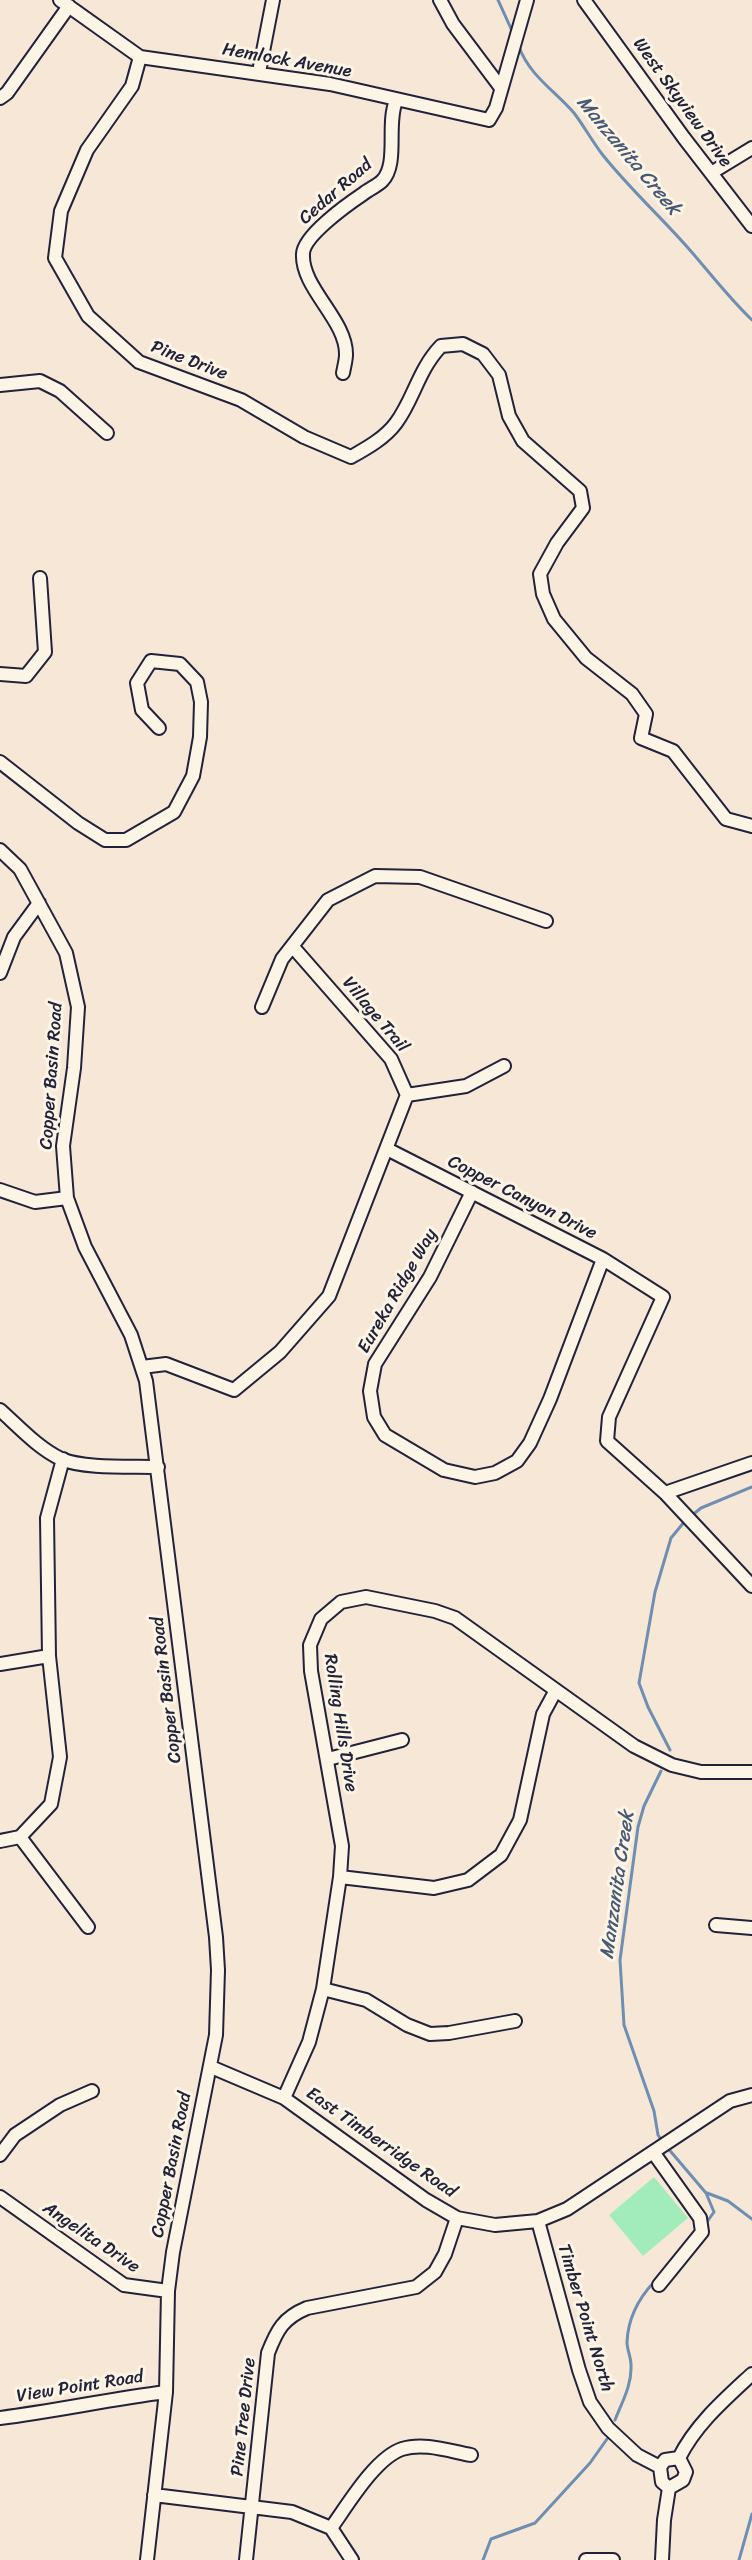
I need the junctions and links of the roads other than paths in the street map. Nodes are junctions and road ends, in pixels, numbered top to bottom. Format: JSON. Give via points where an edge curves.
{"nodes":[{"id":1,"x":273,"y":0,"type":"edge"},
{"id":2,"x":440,"y":0,"type":"edge"},
{"id":3,"x":527,"y":0,"type":"edge"},
{"id":4,"x":584,"y":0,"type":"edge"},
{"id":5,"x":64,"y":3,"type":"edge"},
{"id":6,"x":140,"y":57,"type":"junction"},
{"id":7,"x":259,"y":72,"type":"junction"},
{"id":8,"x":501,"y":88,"type":"junction"},
{"id":9,"x":0,"y":98,"type":"edge"},
{"id":10,"x":396,"y":101,"type":"junction"},
{"id":11,"x":752,"y":148,"type":"edge"},
{"id":12,"x":711,"y":173,"type":"junction"},
{"id":13,"x":752,"y":226,"type":"edge"},
{"id":14,"x":343,"y":373,"type":"dead end"},
{"id":15,"x":0,"y":385,"type":"edge"},
{"id":16,"x":107,"y":433,"type":"dead end"},
{"id":17,"x":40,"y":578,"type":"dead end"},
{"id":18,"x":0,"y":674,"type":"edge"},
{"id":19,"x":159,"y":728,"type":"dead end"},
{"id":20,"x":0,"y":762,"type":"edge"},
{"id":21,"x":752,"y":826,"type":"edge"},
{"id":22,"x":0,"y":850,"type":"edge"},
{"id":23,"x":39,"y":903,"type":"junction"},
{"id":24,"x":546,"y":921,"type":"dead end"},
{"id":25,"x":293,"y":947,"type":"junction"},
{"id":26,"x":0,"y":973,"type":"edge"},
{"id":27,"x":262,"y":1007,"type":"dead end"},
{"id":28,"x":504,"y":1066,"type":"dead end"},
{"id":29,"x":407,"y":1095,"type":"junction"},
{"id":30,"x":387,"y":1149,"type":"junction"},
{"id":31,"x":0,"y":1190,"type":"edge"},
{"id":32,"x":472,"y":1192,"type":"junction"},
{"id":33,"x":68,"y":1198,"type":"junction"},
{"id":34,"x":603,"y":1259,"type":"junction"},
{"id":35,"x":142,"y":1367,"type":"junction"},
{"id":36,"x":0,"y":1410,"type":"edge"},
{"id":37,"x":63,"y":1460,"type":"junction"},
{"id":38,"x":752,"y":1463,"type":"edge"},
{"id":39,"x":158,"y":1467,"type":"junction"},
{"id":40,"x":665,"y":1493,"type":"junction"},
{"id":41,"x":752,"y":1586,"type":"edge"},
{"id":42,"x":49,"y":1656,"type":"junction"},
{"id":43,"x":0,"y":1664,"type":"edge"},
{"id":44,"x":556,"y":1690,"type":"junction"},
{"id":45,"x":402,"y":1740,"type":"dead end"},
{"id":46,"x":328,"y":1759,"type":"junction"},
{"id":47,"x":752,"y":1772,"type":"edge"},
{"id":48,"x":20,"y":1837,"type":"junction"},
{"id":49,"x":0,"y":1841,"type":"edge"},
{"id":50,"x":340,"y":1877,"type":"junction"},
{"id":51,"x":716,"y":1925,"type":"dead end"},
{"id":52,"x":88,"y":1927,"type":"dead end"},
{"id":53,"x":752,"y":1928,"type":"edge"},
{"id":54,"x":323,"y":1989,"type":"junction"},
{"id":55,"x":515,"y":2021,"type":"dead end"},
{"id":56,"x":211,"y":2067,"type":"junction"},
{"id":57,"x":92,"y":2091,"type":"dead end"},
{"id":58,"x":752,"y":2096,"type":"edge"},
{"id":59,"x":284,"y":2098,"type":"junction"},
{"id":60,"x":656,"y":2150,"type":"junction"},
{"id":61,"x":0,"y":2155,"type":"edge"},
{"id":62,"x":0,"y":2197,"type":"edge"},
{"id":63,"x":458,"y":2218,"type":"junction"},
{"id":64,"x":538,"y":2221,"type":"junction"},
{"id":65,"x":659,"y":2285,"type":"dead end"},
{"id":66,"x":168,"y":2291,"type":"junction"},
{"id":67,"x":752,"y":2374,"type":"edge"},
{"id":68,"x":166,"y":2392,"type":"junction"},
{"id":69,"x":0,"y":2418,"type":"edge"},
{"id":70,"x":471,"y":2456,"type":"dead end"},
{"id":71,"x":679,"y":2458,"type":"junction"},
{"id":72,"x":660,"y":2467,"type":"junction"},
{"id":73,"x":669,"y":2488,"type":"junction"},
{"id":74,"x":154,"y":2495,"type":"junction"},
{"id":75,"x":253,"y":2508,"type":"junction"},
{"id":76,"x":331,"y":2528,"type":"junction"},
{"id":77,"x":147,"y":2560,"type":"edge"},
{"id":78,"x":246,"y":2560,"type":"edge"},
{"id":79,"x":352,"y":2560,"type":"edge"},
{"id":80,"x":586,"y":2560,"type":"edge"},
{"id":81,"x":613,"y":2560,"type":"edge"},
{"id":82,"x":662,"y":2560,"type":"edge"}],
"edges":[{"from":1,"to":7,"type":"street"},
{"from":2,"to":8,"type":"street"},
{"from":3,"to":8,"type":"street"},
{"from":4,"to":12,"type":"street","name":"West Skyview Drive"},
{"from":5,"to":6,"type":"street","name":"Hemlock Avenue"},
{"from":5,"to":9,"type":"street","via":[[7,93]]},
{"from":6,"to":7,"type":"street","name":"Hemlock Avenue"},
{"from":6,"to":21,"type":"street","name":"Pine Drive","via":[[132,86],[87,150],[61,211],[55,258],[88,315],[139,362],[241,400],[304,437],[351,457],[376,442],[396,423],[429,358],[441,346],[463,344],[483,354],[499,375],[509,416],[523,441],[580,491],[583,508],[540,573],[543,594],[554,620],[586,658],[632,694],[646,714],[641,738],[673,751],[726,819]]},
{"from":7,"to":10,"type":"street","name":"Hemlock Avenue"},
{"from":8,"to":10,"type":"street","name":"Hemlock Avenue","via":[[489,120]]},
{"from":10,"to":14,"type":"street","name":"Cedar Road","via":[[391,113],[387,174],[382,182],[308,239],[303,251],[306,271],[341,335],[346,353]]},
{"from":11,"to":12,"type":"street"},
{"from":12,"to":13,"type":"street","name":"West Skyview Drive"},
{"from":15,"to":16,"type":"street","via":[[40,381],[60,391]]},
{"from":17,"to":18,"type":"street","via":[[45,652],[26,676]]},
{"from":19,"to":20,"type":"street","via":[[142,710],[137,683],[151,661],[180,664],[197,682],[200,737],[193,776],[174,812],[126,840],[105,840]]},
{"from":22,"to":23,"type":"street","name":"Copper Basin Road","via":[[20,868]]},
{"from":23,"to":26,"type":"street","via":[[14,937]]},
{"from":23,"to":33,"type":"street","name":"Copper Basin Road","via":[[66,953],[78,1007],[63,1146]]},
{"from":24,"to":25,"type":"street","via":[[420,877],[375,876],[328,900]]},
{"from":25,"to":27,"type":"street","via":[[282,960]]},
{"from":25,"to":29,"type":"street","name":"Village Trail","via":[[391,1059]]},
{"from":28,"to":29,"type":"street","via":[[466,1086]]},
{"from":29,"to":30,"type":"street"},
{"from":30,"to":32,"type":"street","name":"Copper Canyon Drive"},
{"from":30,"to":35,"type":"street","via":[[330,1296],[280,1352],[234,1390],[166,1365]]},
{"from":31,"to":33,"type":"street","via":[[35,1202]]},
{"from":32,"to":34,"type":"street","name":"Copper Canyon Drive"},
{"from":32,"to":34,"type":"street","name":"Eureka Ridge Way","via":[[430,1277],[375,1364],[370,1391],[374,1417],[385,1436],[444,1470],[476,1477],[495,1473],[517,1461],[530,1443],[550,1399]]},
{"from":33,"to":35,"type":"street","name":"Copper Basin Road","via":[[86,1248],[131,1335]]},
{"from":34,"to":40,"type":"street","name":"Copper Canyon Drive","via":[[663,1297],[609,1417],[607,1441]]},
{"from":35,"to":39,"type":"street","name":"Copper Basin Road"},
{"from":36,"to":37,"type":"street","via":[[43,1448]]},
{"from":37,"to":39,"type":"street","via":[[103,1466]]},
{"from":37,"to":42,"type":"street","via":[[47,1518]]},
{"from":38,"to":40,"type":"street"},
{"from":39,"to":56,"type":"street","name":"Copper Basin Road","via":[[216,1937],[218,2001]]},
{"from":40,"to":41,"type":"street","name":"Copper Canyon Drive"},
{"from":42,"to":43,"type":"street"},
{"from":42,"to":48,"type":"street","via":[[60,1757],[51,1804]]},
{"from":44,"to":46,"type":"street","name":"Rolling Hills Drive","via":[[454,1618],[366,1597],[341,1602],[321,1619],[310,1645],[310,1671]]},
{"from":44,"to":47,"type":"street","name":"Rolling Hills Drive","via":[[634,1746],[672,1765],[701,1772]]},
{"from":44,"to":50,"type":"street","via":[[543,1714],[520,1820],[501,1856],[468,1880],[434,1888]]},
{"from":45,"to":46,"type":"street"},
{"from":46,"to":50,"type":"street","name":"Rolling Hills Drive","via":[[342,1846]]},
{"from":48,"to":49,"type":"street"},
{"from":48,"to":52,"type":"street"},
{"from":50,"to":54,"type":"street","name":"Rolling Hills Drive"},
{"from":51,"to":53,"type":"street"},
{"from":54,"to":55,"type":"street","via":[[366,2000],[430,2034]]},
{"from":54,"to":59,"type":"street","name":"Rolling Hills Drive","via":[[309,2042]]},
{"from":56,"to":59,"type":"street","name":"East Timberridge Road"},
{"from":56,"to":66,"type":"street","name":"Copper Basin Road","via":[[180,2212]]},
{"from":57,"to":61,"type":"street","via":[[60,2105],[15,2135]]},
{"from":58,"to":60,"type":"street","name":"East Timberridge Road","via":[[730,2101]]},
{"from":59,"to":63,"type":"street","name":"East Timberridge Road","via":[[426,2200]]},
{"from":60,"to":64,"type":"street","name":"East Timberridge Road","via":[[567,2209]]},
{"from":60,"to":65,"type":"street","via":[[700,2218],[702,2232]]},
{"from":62,"to":66,"type":"street","name":"Angelita Drive","via":[[124,2285]]},
{"from":63,"to":64,"type":"street","name":"East Timberridge Road","via":[[495,2225]]},
{"from":63,"to":75,"type":"street","name":"Pine Tree Drive","via":[[435,2272],[416,2287],[307,2308],[291,2314],[277,2331],[268,2353]]},
{"from":64,"to":72,"type":"street","name":"Timber Point North","via":[[590,2402],[608,2428],[637,2455]]},
{"from":66,"to":68,"type":"street","name":"Copper Basin Road"},
{"from":67,"to":71,"type":"street","via":[[701,2423]]},
{"from":68,"to":69,"type":"street","name":"View Point Road"},
{"from":68,"to":74,"type":"street","name":"Copper Basin Road"},
{"from":70,"to":76,"type":"street","via":[[429,2447],[401,2449],[372,2471]]},
{"from":71,"to":72,"type":"street","via":[[665,2460]]},
{"from":71,"to":73,"type":"street","via":[[686,2472],[680,2483]]},
{"from":72,"to":73,"type":"street","via":[[662,2482]]},
{"from":73,"to":82,"type":"street"},
{"from":74,"to":75,"type":"street"},
{"from":74,"to":77,"type":"street","name":"Copper Basin Road"},
{"from":75,"to":76,"type":"street","via":[[292,2512]]},
{"from":75,"to":78,"type":"street","name":"Pine Tree Drive"},
{"from":76,"to":79,"type":"street"},
{"from":80,"to":81,"type":"street"}]}
